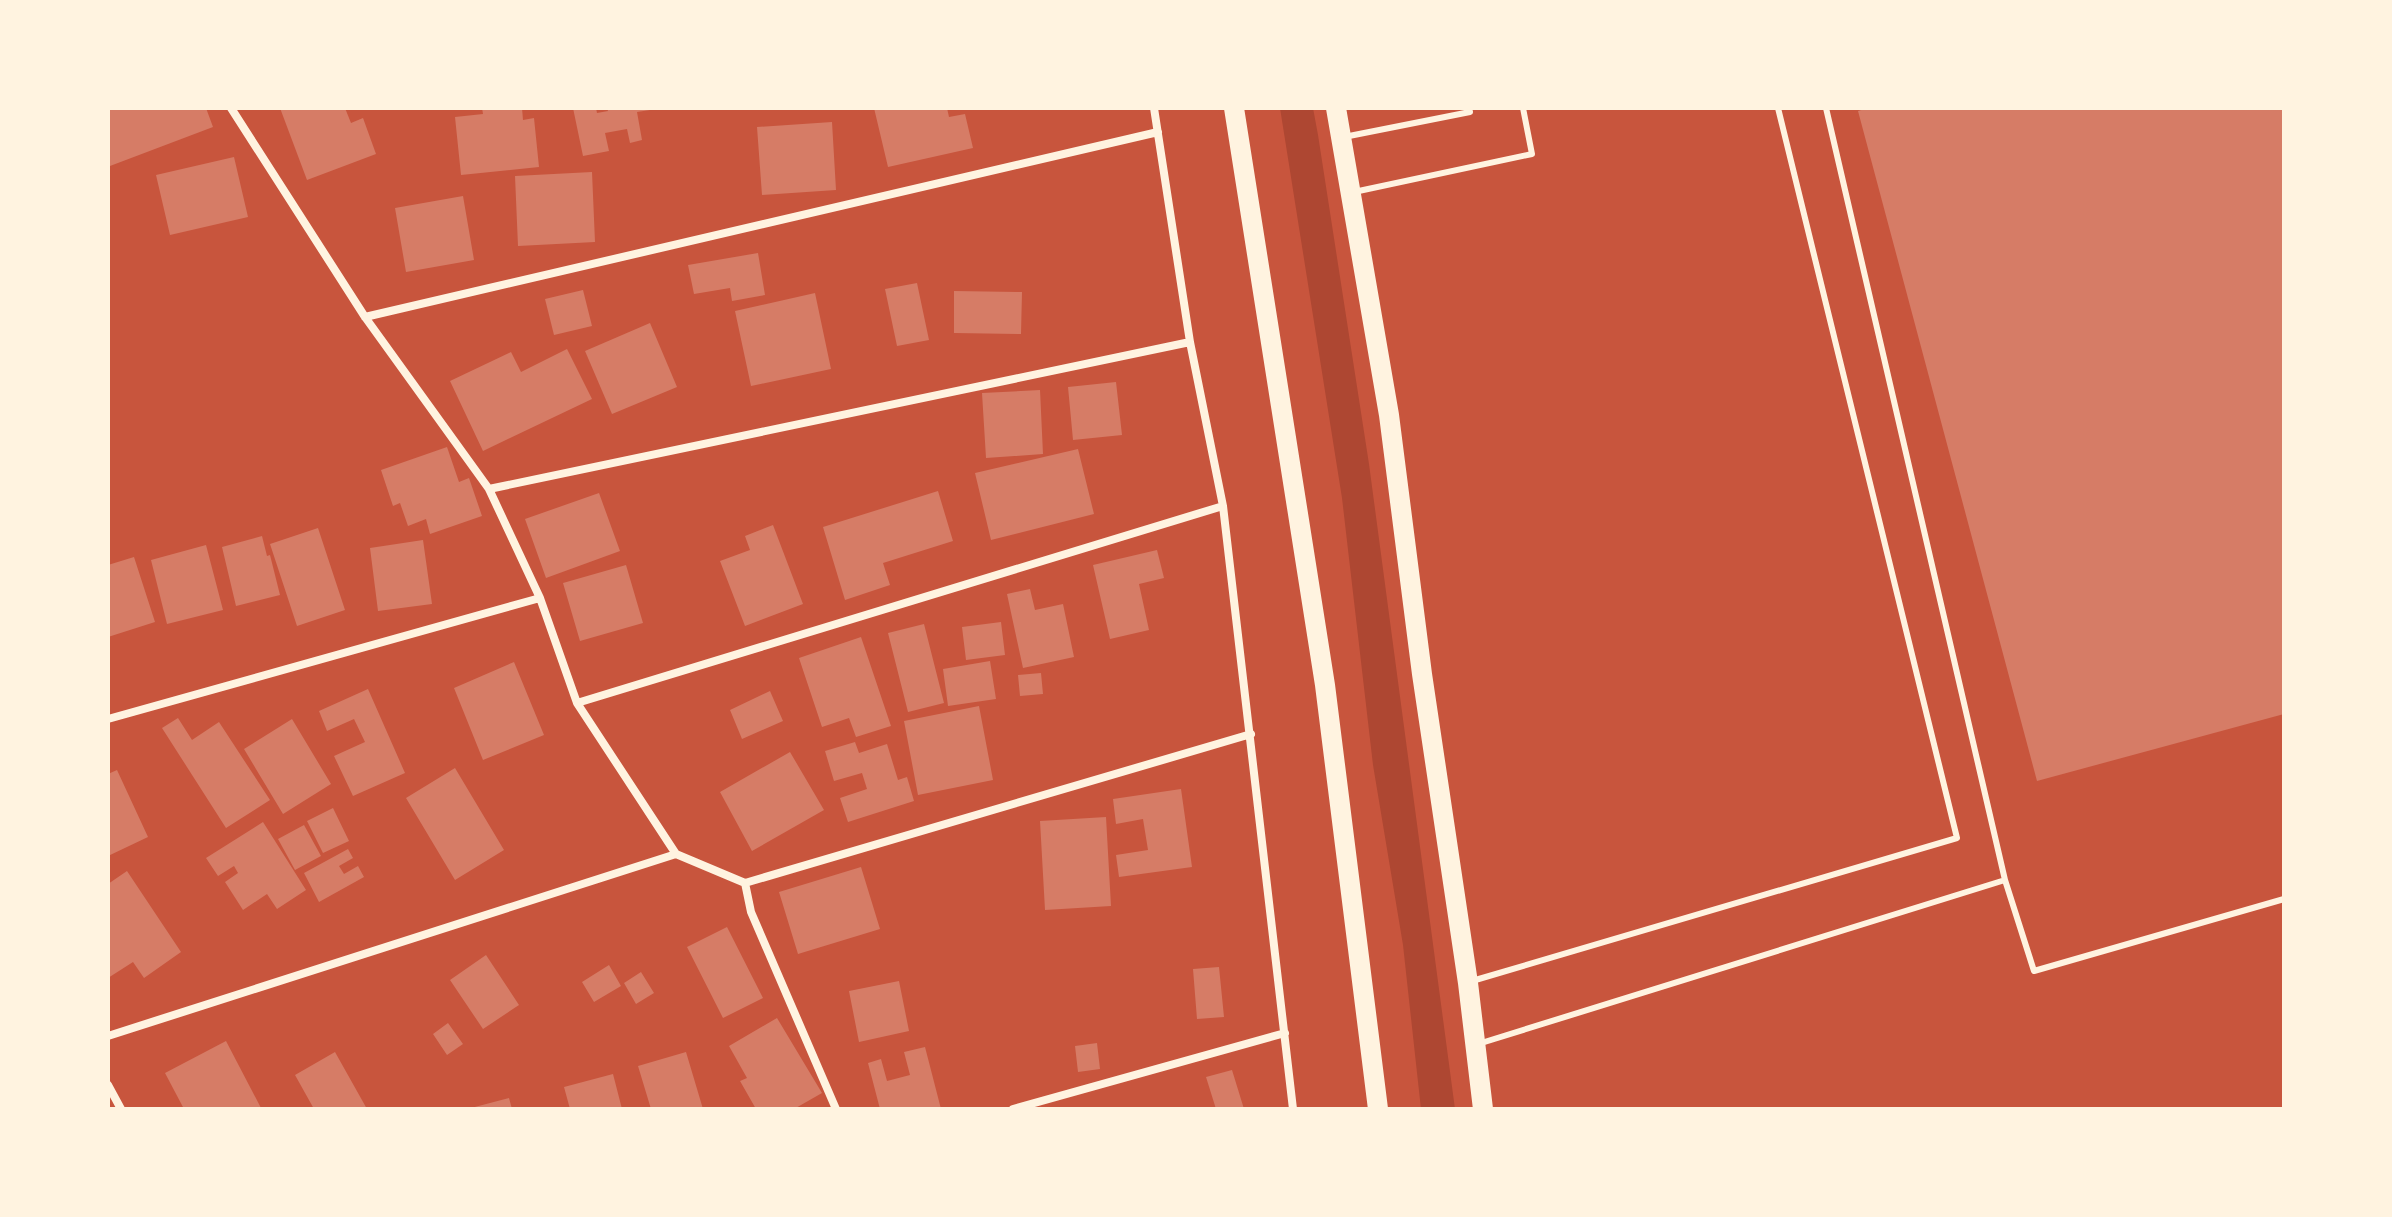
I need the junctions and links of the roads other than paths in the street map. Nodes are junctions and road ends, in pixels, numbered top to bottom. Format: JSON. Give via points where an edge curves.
{"nodes":[{"id":1,"x":231,"y":108,"type":"edge"},
{"id":2,"x":1154,"y":108,"type":"edge"},
{"id":3,"x":1234,"y":108,"type":"edge"},
{"id":4,"x":1336,"y":108,"type":"edge"},
{"id":5,"x":1469,"y":108,"type":"edge"},
{"id":6,"x":1523,"y":108,"type":"edge"},
{"id":7,"x":1778,"y":108,"type":"edge"},
{"id":8,"x":1826,"y":108,"type":"edge"},
{"id":9,"x":1158,"y":132,"type":"junction"},
{"id":10,"x":1341,"y":138,"type":"junction"},
{"id":11,"x":1350,"y":193,"type":"junction"},
{"id":12,"x":365,"y":317,"type":"junction"},
{"id":13,"x":1190,"y":342,"type":"junction"},
{"id":14,"x":489,"y":489,"type":"junction"},
{"id":15,"x":1223,"y":506,"type":"junction"},
{"id":16,"x":540,"y":598,"type":"junction"},
{"id":17,"x":577,"y":703,"type":"junction"},
{"id":18,"x":108,"y":719,"type":"edge"},
{"id":19,"x":1251,"y":734,"type":"junction"},
{"id":20,"x":676,"y":854,"type":"junction"},
{"id":21,"x":2005,"y":880,"type":"junction"},
{"id":22,"x":745,"y":883,"type":"junction"},
{"id":23,"x":2284,"y":899,"type":"edge"},
{"id":24,"x":1468,"y":983,"type":"junction"},
{"id":25,"x":1285,"y":1033,"type":"junction"},
{"id":26,"x":108,"y":1036,"type":"edge"},
{"id":27,"x":1476,"y":1045,"type":"junction"},
{"id":28,"x":108,"y":1085,"type":"edge"},
{"id":29,"x":121,"y":1109,"type":"edge"},
{"id":30,"x":836,"y":1109,"type":"edge"},
{"id":31,"x":1013,"y":1109,"type":"edge"},
{"id":32,"x":1293,"y":1109,"type":"edge"},
{"id":33,"x":1378,"y":1109,"type":"edge"},
{"id":34,"x":1483,"y":1109,"type":"edge"}],
"edges":[{"from":1,"to":12,"type":"street"},
{"from":2,"to":9,"type":"street"},
{"from":3,"to":33,"type":"main road","via":[[1325,685]]},
{"from":4,"to":10,"type":"main road"},
{"from":5,"to":10,"type":"lane","via":[[1470,112]]},
{"from":6,"to":11,"type":"lane","via":[[1532,154]]},
{"from":7,"to":24,"type":"lane","via":[[1957,838]]},
{"from":8,"to":21,"type":"lane"},
{"from":9,"to":12,"type":"street"},
{"from":9,"to":13,"type":"street"},
{"from":10,"to":11,"type":"main road"},
{"from":11,"to":24,"type":"main road","via":[[1389,415]]},
{"from":12,"to":14,"type":"street"},
{"from":13,"to":14,"type":"street"},
{"from":13,"to":15,"type":"street"},
{"from":14,"to":16,"type":"street"},
{"from":15,"to":17,"type":"street"},
{"from":15,"to":19,"type":"street"},
{"from":16,"to":17,"type":"street"},
{"from":16,"to":18,"type":"street"},
{"from":17,"to":20,"type":"street"},
{"from":19,"to":22,"type":"street"},
{"from":19,"to":25,"type":"street"},
{"from":20,"to":22,"type":"street"},
{"from":20,"to":26,"type":"street"},
{"from":21,"to":23,"type":"lane","via":[[2034,971]]},
{"from":21,"to":27,"type":"lane"},
{"from":22,"to":30,"type":"street","via":[[751,912]]},
{"from":24,"to":27,"type":"main road"},
{"from":25,"to":31,"type":"street"},
{"from":25,"to":32,"type":"street"},
{"from":27,"to":34,"type":"main road"},
{"from":28,"to":29,"type":"street"}]}
